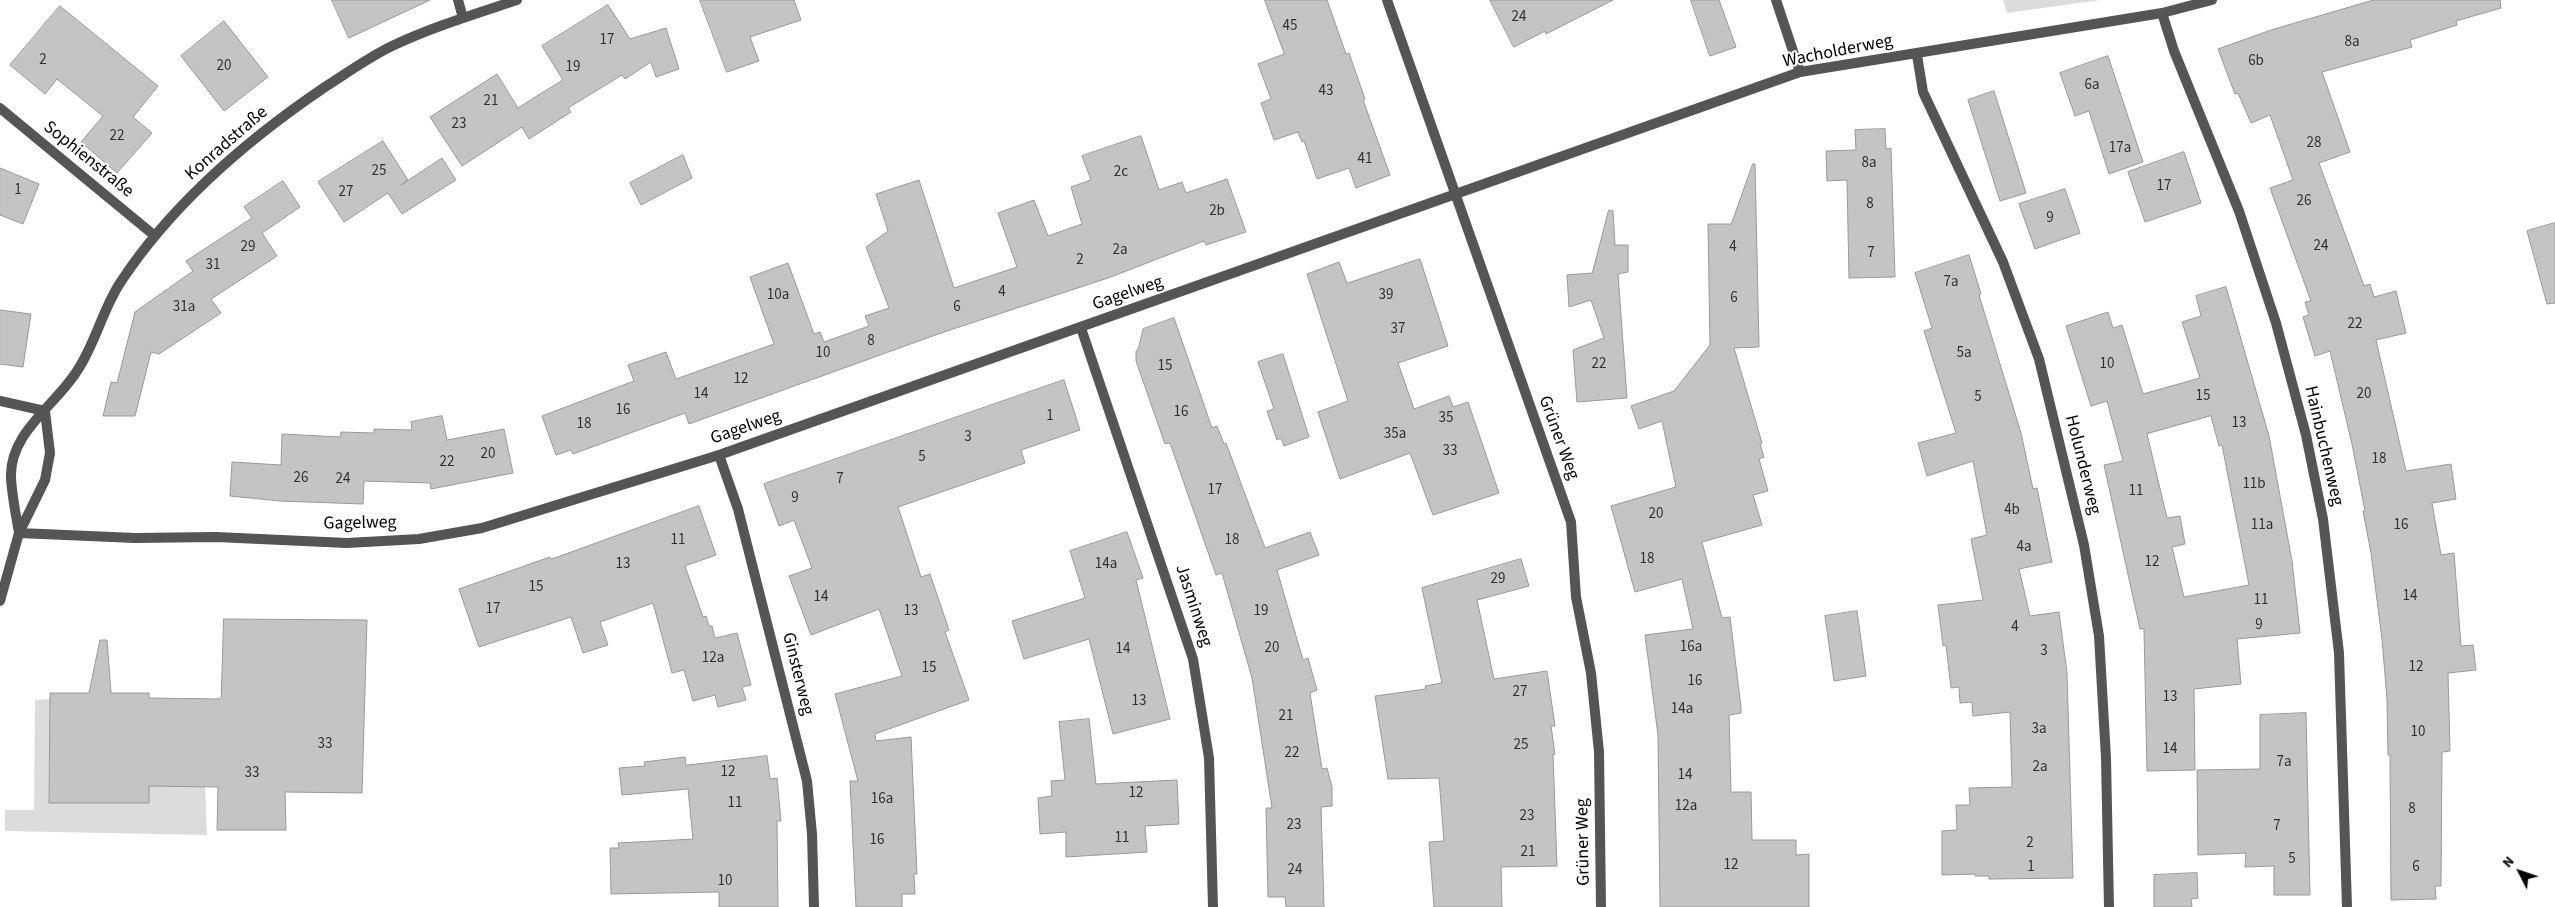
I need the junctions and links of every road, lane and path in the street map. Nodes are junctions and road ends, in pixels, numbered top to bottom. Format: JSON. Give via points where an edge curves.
{"nodes":[{"id":1,"x":458,"y":0,"type":"edge"},
{"id":2,"x":517,"y":0,"type":"edge"},
{"id":3,"x":1388,"y":0,"type":"edge"},
{"id":4,"x":1776,"y":0,"type":"edge"},
{"id":5,"x":2212,"y":0,"type":"edge"},
{"id":6,"x":2162,"y":13,"type":"junction"},
{"id":7,"x":463,"y":18,"type":"junction"},
{"id":8,"x":1916,"y":54,"type":"junction"},
{"id":9,"x":1800,"y":72,"type":"junction"},
{"id":10,"x":0,"y":108,"type":"edge"},
{"id":11,"x":1455,"y":196,"type":"junction"},
{"id":12,"x":155,"y":236,"type":"junction"},
{"id":13,"x":1081,"y":328,"type":"junction"},
{"id":14,"x":0,"y":401,"type":"edge"},
{"id":15,"x":45,"y":411,"type":"junction"},
{"id":16,"x":719,"y":455,"type":"junction"},
{"id":17,"x":19,"y":533,"type":"junction"},
{"id":18,"x":0,"y":601,"type":"edge"},
{"id":19,"x":814,"y":907,"type":"edge"},
{"id":20,"x":1213,"y":907,"type":"edge"},
{"id":21,"x":1601,"y":907,"type":"edge"},
{"id":22,"x":2109,"y":907,"type":"edge"},
{"id":23,"x":2347,"y":907,"type":"edge"}],
"edges":[{"from":1,"to":7,"type":"street"},
{"from":2,"to":7,"type":"street","name":"Konradstraße"},
{"from":3,"to":11,"type":"street","name":"Grüner Weg"},
{"from":4,"to":9,"type":"street"},
{"from":5,"to":6,"type":"street","name":"Wacholderweg"},
{"from":6,"to":8,"type":"street","name":"Wacholderweg"},
{"from":6,"to":23,"type":"street","name":"Hainbuchenweg","via":[[2239,211],[2276,323],[2306,436],[2323,519],[2339,653]]},
{"from":7,"to":12,"type":"street","name":"Konradstraße","via":[[391,46],[292,110],[241,150]]},
{"from":8,"to":9,"type":"street","name":"Wacholderweg"},
{"from":8,"to":22,"type":"street","name":"Holunderweg","via":[[1923,92],[2003,262],[2039,359],[2084,545],[2099,636]]},
{"from":9,"to":11,"type":"street","name":"Wacholderweg"},
{"from":10,"to":12,"type":"street","name":"Sophienstraße"},
{"from":11,"to":13,"type":"street","name":"Gagelweg"},
{"from":11,"to":21,"type":"street","name":"Grüner Weg","via":[[1571,522],[1576,597],[1591,673],[1599,752]]},
{"from":12,"to":15,"type":"street","name":"Konradstraße","via":[[121,281],[78,371]]},
{"from":13,"to":16,"type":"street","name":"Gagelweg"},
{"from":13,"to":20,"type":"street","name":"Jasminweg","via":[[1193,659],[1209,758]]},
{"from":14,"to":15,"type":"street"},
{"from":15,"to":17,"type":"street","name":"Konradstraße","via":[[50,453],[44,480]]},
{"from":15,"to":17,"type":"street","name":"Konradstraße","via":[[18,443],[13,461],[11,477]]},
{"from":16,"to":17,"type":"street","name":"Gagelweg","via":[[482,528],[419,539],[347,543]]},
{"from":16,"to":19,"type":"street","name":"Ginsterweg","via":[[738,508],[807,781]]},
{"from":17,"to":18,"type":"street","name":"Konradstraße"}]}
